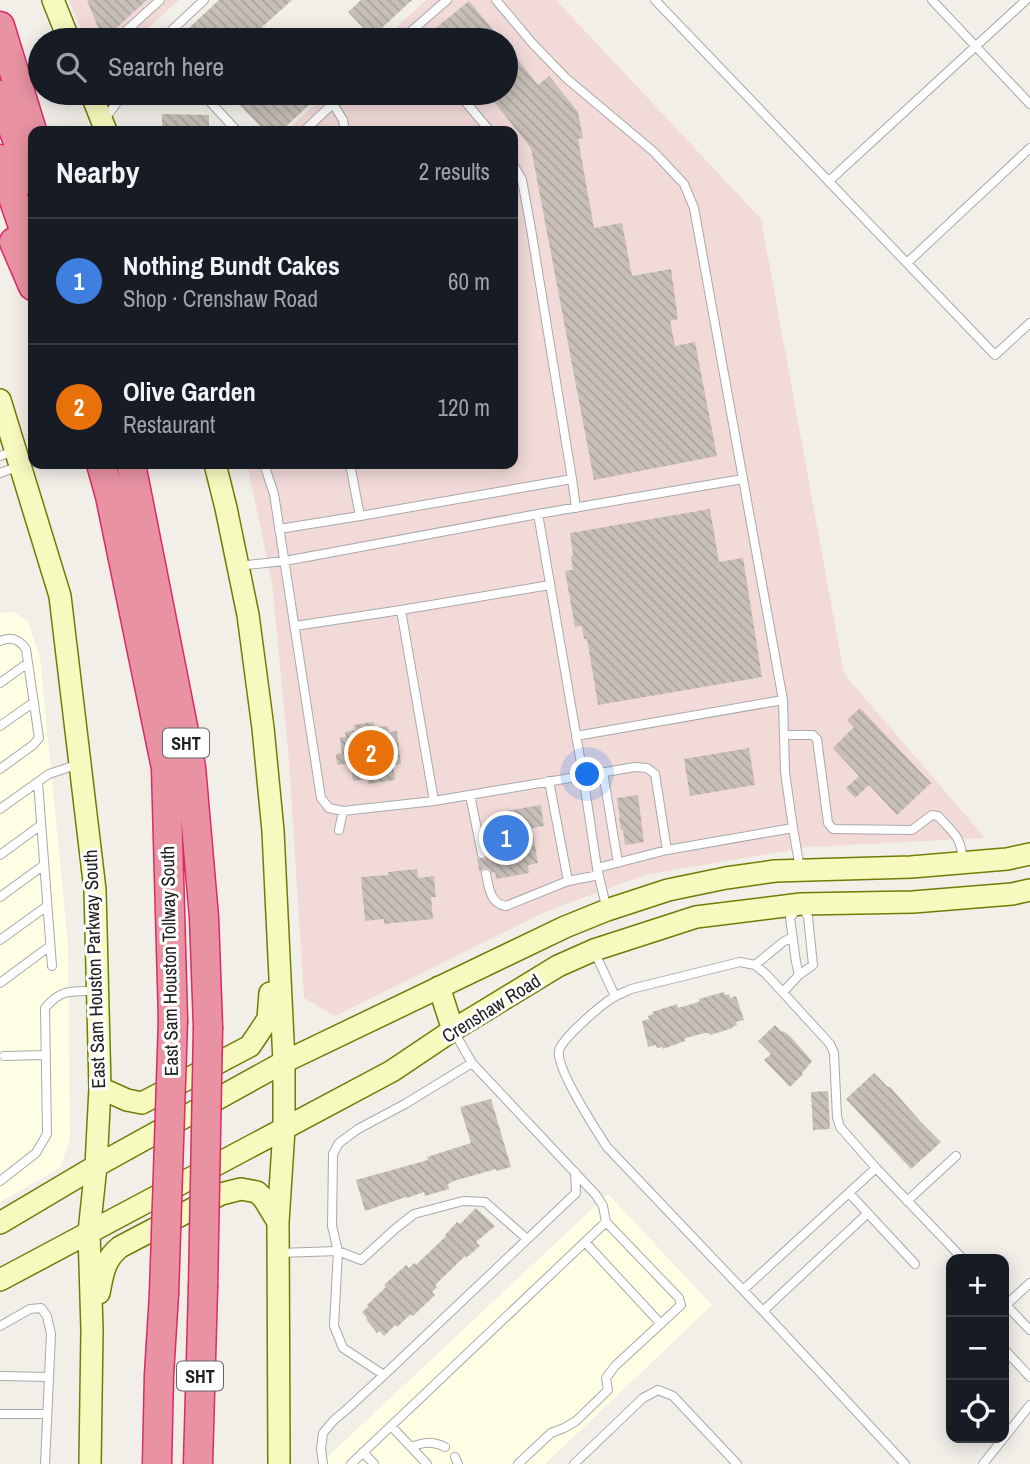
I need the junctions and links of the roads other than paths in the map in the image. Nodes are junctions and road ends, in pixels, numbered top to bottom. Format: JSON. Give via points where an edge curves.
{"nodes":[{"id":1,"x":53,"y":0,"type":"edge"},
{"id":2,"x":160,"y":0,"type":"edge"},
{"id":3,"x":204,"y":0,"type":"edge"},
{"id":4,"x":447,"y":0,"type":"edge"},
{"id":5,"x":496,"y":0,"type":"edge"},
{"id":6,"x":656,"y":0,"type":"edge"},
{"id":7,"x":932,"y":0,"type":"edge"},
{"id":8,"x":1026,"y":0,"type":"edge"},
{"id":9,"x":0,"y":26,"type":"edge"},
{"id":10,"x":64,"y":28,"type":"edge"},
{"id":11,"x":129,"y":28,"type":"edge"},
{"id":12,"x":174,"y":28,"type":"edge"},
{"id":13,"x":420,"y":28,"type":"edge"},
{"id":14,"x":976,"y":47,"type":"junction"},
{"id":15,"x":0,"y":95,"type":"edge"},
{"id":16,"x":1030,"y":104,"type":"edge"},
{"id":17,"x":96,"y":105,"type":"edge"},
{"id":18,"x":117,"y":105,"type":"edge"},
{"id":19,"x":213,"y":105,"type":"edge"},
{"id":20,"x":332,"y":105,"type":"edge"},
{"id":21,"x":334,"y":105,"type":"edge"},
{"id":22,"x":468,"y":105,"type":"edge"},
{"id":23,"x":31,"y":126,"type":"edge"},
{"id":24,"x":104,"y":126,"type":"edge"},
{"id":25,"x":105,"y":126,"type":"edge"},
{"id":26,"x":232,"y":126,"type":"edge"},
{"id":27,"x":309,"y":126,"type":"edge"},
{"id":28,"x":344,"y":126,"type":"edge"},
{"id":29,"x":486,"y":126,"type":"edge"},
{"id":30,"x":1030,"y":148,"type":"edge"},
{"id":31,"x":0,"y":159,"type":"edge"},
{"id":32,"x":28,"y":168,"type":"edge"},
{"id":33,"x":518,"y":173,"type":"edge"},
{"id":34,"x":829,"y":181,"type":"junction"},
{"id":35,"x":0,"y":214,"type":"edge"},
{"id":36,"x":28,"y":241,"type":"edge"},
{"id":37,"x":906,"y":263,"type":"junction"},
{"id":38,"x":28,"y":275,"type":"edge"},
{"id":39,"x":1030,"y":323,"type":"edge"},
{"id":40,"x":0,"y":400,"type":"edge"},
{"id":41,"x":9,"y":461,"type":"edge"},
{"id":42,"x":102,"y":469,"type":"edge"},
{"id":43,"x":132,"y":469,"type":"edge"},
{"id":44,"x":216,"y":469,"type":"edge"},
{"id":45,"x":266,"y":469,"type":"edge"},
{"id":46,"x":351,"y":469,"type":"edge"},
{"id":47,"x":572,"y":479,"type":"junction"},
{"id":48,"x":743,"y":479,"type":"junction"},
{"id":49,"x":576,"y":508,"type":"junction"},
{"id":50,"x":538,"y":514,"type":"junction"},
{"id":51,"x":360,"y":516,"type":"junction"},
{"id":52,"x":279,"y":529,"type":"junction"},
{"id":53,"x":285,"y":561,"type":"junction"},
{"id":54,"x":238,"y":566,"type":"junction"},
{"id":55,"x":550,"y":585,"type":"junction"},
{"id":56,"x":401,"y":610,"type":"junction"},
{"id":57,"x":295,"y":626,"type":"junction"},
{"id":58,"x":0,"y":641,"type":"edge"},
{"id":59,"x":28,"y":663,"type":"junction"},
{"id":60,"x":0,"y":683,"type":"edge"},
{"id":61,"x":783,"y":700,"type":"junction"},
{"id":62,"x":34,"y":702,"type":"junction"},
{"id":63,"x":0,"y":726,"type":"edge"},
{"id":64,"x":785,"y":735,"type":"junction"},
{"id":65,"x":576,"y":736,"type":"junction"},
{"id":66,"x":80,"y":764,"type":"junction"},
{"id":67,"x":0,"y":769,"type":"edge"},
{"id":68,"x":603,"y":772,"type":"junction"},
{"id":69,"x":583,"y":775,"type":"junction"},
{"id":70,"x":549,"y":781,"type":"junction"},
{"id":71,"x":38,"y":782,"type":"junction"},
{"id":72,"x":471,"y":795,"type":"junction"},
{"id":73,"x":434,"y":802,"type":"junction"},
{"id":74,"x":0,"y":808,"type":"edge"},
{"id":75,"x":343,"y":811,"type":"junction"},
{"id":76,"x":41,"y":825,"type":"junction"},
{"id":77,"x":793,"y":828,"type":"junction"},
{"id":78,"x":339,"y":830,"type":"dead end"},
{"id":79,"x":667,"y":850,"type":"junction"},
{"id":80,"x":482,"y":854,"type":"dead end"},
{"id":81,"x":1030,"y":854,"type":"edge"},
{"id":82,"x":0,"y":855,"type":"edge"},
{"id":83,"x":618,"y":863,"type":"junction"},
{"id":84,"x":963,"y":863,"type":"junction"},
{"id":85,"x":44,"y":865,"type":"junction"},
{"id":86,"x":800,"y":870,"type":"junction"},
{"id":87,"x":598,"y":872,"type":"junction"},
{"id":88,"x":486,"y":874,"type":"dead end"},
{"id":89,"x":568,"y":881,"type":"junction"},
{"id":90,"x":1030,"y":890,"type":"edge"},
{"id":91,"x":0,"y":897,"type":"edge"},
{"id":92,"x":801,"y":904,"type":"junction"},
{"id":93,"x":47,"y":906,"type":"junction"},
{"id":94,"x":607,"y":910,"type":"junction"},
{"id":95,"x":277,"y":916,"type":"junction"},
{"id":96,"x":792,"y":937,"type":"junction"},
{"id":97,"x":0,"y":940,"type":"edge"},
{"id":98,"x":50,"y":946,"type":"junction"},
{"id":99,"x":594,"y":950,"type":"junction"},
{"id":100,"x":755,"y":965,"type":"junction"},
{"id":101,"x":52,"y":966,"type":"dead end"},
{"id":102,"x":800,"y":975,"type":"junction"},
{"id":103,"x":0,"y":983,"type":"edge"},
{"id":104,"x":439,"y":987,"type":"junction"},
{"id":105,"x":97,"y":990,"type":"junction"},
{"id":106,"x":783,"y":992,"type":"junction"},
{"id":107,"x":615,"y":996,"type":"junction"},
{"id":108,"x":453,"y":1030,"type":"junction"},
{"id":109,"x":46,"y":1055,"type":"junction"},
{"id":110,"x":4,"y":1056,"type":"dead end"},
{"id":111,"x":284,"y":1062,"type":"junction"},
{"id":112,"x":472,"y":1063,"type":"junction"},
{"id":113,"x":100,"y":1088,"type":"junction"},
{"id":114,"x":284,"y":1129,"type":"junction"},
{"id":115,"x":956,"y":1156,"type":"dead end"},
{"id":116,"x":96,"y":1166,"type":"junction"},
{"id":117,"x":876,"y":1168,"type":"junction"},
{"id":118,"x":575,"y":1171,"type":"junction"},
{"id":119,"x":0,"y":1181,"type":"edge"},
{"id":120,"x":849,"y":1193,"type":"junction"},
{"id":121,"x":908,"y":1201,"type":"junction"},
{"id":122,"x":868,"y":1213,"type":"junction"},
{"id":123,"x":4,"y":1217,"type":"edge"},
{"id":124,"x":278,"y":1222,"type":"junction"},
{"id":125,"x":606,"y":1222,"type":"junction"},
{"id":126,"x":89,"y":1232,"type":"junction"},
{"id":127,"x":527,"y":1239,"type":"junction"},
{"id":128,"x":585,"y":1241,"type":"junction"},
{"id":129,"x":338,"y":1251,"type":"junction"},
{"id":130,"x":279,"y":1253,"type":"junction"},
{"id":131,"x":958,"y":1254,"type":"edge"},
{"id":132,"x":915,"y":1264,"type":"dead end"},
{"id":133,"x":0,"y":1280,"type":"edge"},
{"id":134,"x":1030,"y":1283,"type":"edge"},
{"id":135,"x":743,"y":1290,"type":"junction"},
{"id":136,"x":1009,"y":1301,"type":"edge"},
{"id":137,"x":1009,"y":1308,"type":"edge"},
{"id":138,"x":763,"y":1311,"type":"junction"},
{"id":139,"x":661,"y":1324,"type":"junction"},
{"id":140,"x":0,"y":1326,"type":"edge"},
{"id":141,"x":92,"y":1330,"type":"junction"},
{"id":142,"x":1030,"y":1331,"type":"edge"},
{"id":143,"x":1009,"y":1354,"type":"edge"},
{"id":144,"x":384,"y":1375,"type":"junction"},
{"id":145,"x":0,"y":1376,"type":"edge"},
{"id":146,"x":49,"y":1377,"type":"junction"},
{"id":147,"x":1030,"y":1377,"type":"edge"},
{"id":148,"x":1030,"y":1405,"type":"edge"},
{"id":149,"x":47,"y":1413,"type":"junction"},
{"id":150,"x":0,"y":1414,"type":"edge"},
{"id":151,"x":391,"y":1426,"type":"junction"},
{"id":152,"x":411,"y":1447,"type":"junction"},
{"id":153,"x":445,"y":1447,"type":"dead end"},
{"id":154,"x":363,"y":1452,"type":"junction"},
{"id":155,"x":45,"y":1464,"type":"edge"},
{"id":156,"x":90,"y":1464,"type":"edge"},
{"id":157,"x":157,"y":1464,"type":"edge"},
{"id":158,"x":198,"y":1464,"type":"edge"},
{"id":159,"x":279,"y":1464,"type":"edge"},
{"id":160,"x":323,"y":1464,"type":"edge"},
{"id":161,"x":351,"y":1464,"type":"edge"},
{"id":162,"x":374,"y":1464,"type":"edge"},
{"id":163,"x":427,"y":1464,"type":"edge"},
{"id":164,"x":518,"y":1464,"type":"edge"},
{"id":165,"x":574,"y":1464,"type":"edge"},
{"id":166,"x":736,"y":1464,"type":"edge"},
{"id":167,"x":905,"y":1464,"type":"edge"},
{"id":168,"x":983,"y":1464,"type":"edge"}],
"edges":[{"from":1,"to":10,"type":"main road"},
{"from":2,"to":11,"type":"lane"},
{"from":3,"to":12,"type":"lane"},
{"from":4,"to":13,"type":"lane"},
{"from":5,"to":48,"type":"lane","via":[[566,78],[654,152],[684,184],[694,208]]},
{"from":6,"to":34,"type":"lane"},
{"from":7,"to":14,"type":"lane"},
{"from":8,"to":14,"type":"lane"},
{"from":9,"to":23,"type":"highway"},
{"from":14,"to":16,"type":"lane"},
{"from":14,"to":34,"type":"lane"},
{"from":15,"to":32,"type":"highway"},
{"from":17,"to":24,"type":"main road"},
{"from":18,"to":25,"type":"lane"},
{"from":19,"to":26,"type":"lane"},
{"from":20,"to":27,"type":"lane"},
{"from":21,"to":28,"type":"lane"},
{"from":22,"to":29,"type":"lane"},
{"from":30,"to":37,"type":"lane"},
{"from":31,"to":36,"type":"highway"},
{"from":33,"to":47,"type":"lane"},
{"from":34,"to":37,"type":"lane"},
{"from":35,"to":38,"type":"highway"},
{"from":37,"to":39,"type":"lane","via":[[995,355]]},
{"from":40,"to":41,"type":"main road","name":"East Sam Houston Parkway South"},
{"from":41,"to":66,"type":"main road","name":"East Sam Houston Parkway South","via":[[60,596]]},
{"from":42,"to":157,"type":"highway","name":"East Sam Houston Tollway South","number":"SHT","bridge":true,"via":[[166,768],[173,1020]]},
{"from":43,"to":158,"type":"highway","name":"East Sam Houston Tollway South","number":"SHT","bridge":true,"via":[[191,767],[204,917],[208,1027]]},
{"from":44,"to":54,"type":"main road"},
{"from":45,"to":52,"type":"lane"},
{"from":46,"to":51,"type":"lane"},
{"from":47,"to":49,"type":"lane"},
{"from":47,"to":51,"type":"lane"},
{"from":48,"to":49,"type":"lane"},
{"from":48,"to":61,"type":"lane"},
{"from":49,"to":50,"type":"lane"},
{"from":50,"to":53,"type":"lane"},
{"from":50,"to":55,"type":"lane"},
{"from":51,"to":52,"type":"lane"},
{"from":52,"to":53,"type":"lane"},
{"from":53,"to":54,"type":"lane"},
{"from":53,"to":57,"type":"lane"},
{"from":54,"to":95,"type":"main road","via":[[263,728]]},
{"from":55,"to":56,"type":"lane"},
{"from":55,"to":65,"type":"lane"},
{"from":56,"to":57,"type":"lane"},
{"from":56,"to":73,"type":"lane"},
{"from":57,"to":75,"type":"lane","via":[[321,798],[329,808]]},
{"from":58,"to":59,"type":"lane","via":[[21,642]]},
{"from":59,"to":60,"type":"lane"},
{"from":59,"to":62,"type":"lane"},
{"from":61,"to":64,"type":"lane"},
{"from":61,"to":65,"type":"lane"},
{"from":62,"to":63,"type":"lane"},
{"from":62,"to":67,"type":"lane","via":[[39,738]]},
{"from":64,"to":77,"type":"lane"},
{"from":64,"to":84,"type":"lane","via":[[817,739],[828,823],[833,829],[912,830],[932,815],[938,816],[959,839]]},
{"from":65,"to":69,"type":"lane"},
{"from":66,"to":71,"type":"lane"},
{"from":66,"to":105,"type":"main road","name":"East Sam Houston Parkway South","via":[[95,890]]},
{"from":68,"to":69,"type":"lane"},
{"from":68,"to":79,"type":"lane","via":[[635,767],[655,774]]},
{"from":68,"to":83,"type":"lane"},
{"from":69,"to":70,"type":"lane"},
{"from":69,"to":87,"type":"lane"},
{"from":70,"to":72,"type":"lane"},
{"from":70,"to":89,"type":"lane"},
{"from":71,"to":74,"type":"lane"},
{"from":71,"to":76,"type":"lane"},
{"from":72,"to":73,"type":"lane"},
{"from":72,"to":80,"type":"lane"},
{"from":73,"to":75,"type":"lane"},
{"from":75,"to":78,"type":"lane"},
{"from":76,"to":82,"type":"lane"},
{"from":76,"to":85,"type":"lane"},
{"from":77,"to":79,"type":"lane"},
{"from":77,"to":86,"type":"lane"},
{"from":79,"to":83,"type":"lane"},
{"from":81,"to":84,"type":"main road","name":"Crenshaw Road"},
{"from":83,"to":87,"type":"lane"},
{"from":84,"to":86,"type":"main road","name":"Crenshaw Road"},
{"from":85,"to":91,"type":"lane"},
{"from":85,"to":93,"type":"lane"},
{"from":86,"to":92,"type":"main road"},
{"from":86,"to":94,"type":"main road","name":"Crenshaw Road","via":[[668,890]]},
{"from":87,"to":89,"type":"lane"},
{"from":87,"to":94,"type":"lane"},
{"from":88,"to":89,"type":"lane","via":[[491,896],[506,906]]},
{"from":90,"to":92,"type":"main road","name":"Crenshaw Road","via":[[913,902]]},
{"from":92,"to":96,"type":"lane","via":[[790,918]]},
{"from":92,"to":99,"type":"main road","name":"Crenshaw Road","via":[[696,917]]},
{"from":92,"to":102,"type":"lane","via":[[808,917],[813,965]]},
{"from":93,"to":97,"type":"lane"},
{"from":93,"to":98,"type":"lane"},
{"from":94,"to":99,"type":"main road","via":[[608,924]]},
{"from":94,"to":104,"type":"main road","name":"Crenshaw Road"},
{"from":95,"to":111,"type":"main road"},
{"from":95,"to":113,"type":"main road","via":[[268,1019],[250,1046],[142,1103]]},
{"from":96,"to":100,"type":"lane"},
{"from":96,"to":102,"type":"lane"},
{"from":98,"to":101,"type":"lane"},
{"from":98,"to":103,"type":"lane"},
{"from":99,"to":107,"type":"lane"},
{"from":99,"to":108,"type":"main road","name":"Crenshaw Road","via":[[558,966]]},
{"from":100,"to":106,"type":"lane"},
{"from":100,"to":107,"type":"lane","via":[[740,962]]},
{"from":102,"to":106,"type":"lane"},
{"from":104,"to":108,"type":"main road"},
{"from":104,"to":111,"type":"main road","name":"Crenshaw Road"},
{"from":105,"to":109,"type":"lane","via":[[54,996],[45,1008]]},
{"from":105,"to":113,"type":"main road","name":"East Sam Houston Parkway South"},
{"from":106,"to":117,"type":"lane","via":[[830,1044],[837,1117]]},
{"from":107,"to":135,"type":"lane","via":[[562,1043],[558,1052],[561,1066],[607,1147]]},
{"from":108,"to":112,"type":"lane"},
{"from":108,"to":114,"type":"main road","name":"Crenshaw Road","via":[[392,1070]]},
{"from":109,"to":110,"type":"lane"},
{"from":109,"to":119,"type":"lane","via":[[47,1134],[36,1153]]},
{"from":111,"to":114,"type":"main road"},
{"from":111,"to":116,"type":"main road","name":"Crenshaw Road"},
{"from":112,"to":118,"type":"lane"},
{"from":112,"to":129,"type":"lane","via":[[339,1143],[333,1154],[332,1226]]},
{"from":113,"to":116,"type":"main road","name":"East Sam Houston Parkway South"},
{"from":114,"to":124,"type":"main road"},
{"from":114,"to":126,"type":"main road","name":"Crenshaw Road"},
{"from":115,"to":121,"type":"lane"},
{"from":116,"to":123,"type":"main road","name":"Crenshaw Road"},
{"from":116,"to":126,"type":"main road","name":"East Sam Houston Parkway South"},
{"from":117,"to":120,"type":"lane"},
{"from":117,"to":121,"type":"lane"},
{"from":118,"to":125,"type":"lane","via":[[603,1206]]},
{"from":118,"to":127,"type":"lane","via":[[576,1194]]},
{"from":120,"to":122,"type":"lane"},
{"from":120,"to":135,"type":"lane"},
{"from":121,"to":131,"type":"lane"},
{"from":122,"to":132,"type":"lane"},
{"from":122,"to":138,"type":"lane"},
{"from":124,"to":130,"type":"main road"},
{"from":124,"to":141,"type":"main road","via":[[257,1192],[241,1189],[120,1247],[104,1268]]},
{"from":125,"to":128,"type":"lane"},
{"from":125,"to":139,"type":"lane","via":[[679,1298],[681,1305]]},
{"from":126,"to":133,"type":"main road","name":"Crenshaw Road"},
{"from":126,"to":141,"type":"main road","name":"East Sam Houston Parkway South"},
{"from":127,"to":129,"type":"lane","via":[[485,1202],[463,1202],[414,1214],[361,1260]]},
{"from":127,"to":144,"type":"lane"},
{"from":128,"to":139,"type":"lane"},
{"from":128,"to":151,"type":"lane"},
{"from":129,"to":130,"type":"lane"},
{"from":129,"to":144,"type":"lane","via":[[334,1326],[343,1348]]},
{"from":130,"to":159,"type":"main road"},
{"from":134,"to":136,"type":"lane"},
{"from":135,"to":138,"type":"lane"},
{"from":137,"to":142,"type":"lane"},
{"from":138,"to":167,"type":"lane"},
{"from":139,"to":164,"type":"lane","via":[[615,1366],[606,1378],[608,1390],[576,1421],[551,1433]]},
{"from":140,"to":146,"type":"lane","via":[[30,1309],[41,1308],[51,1334]]},
{"from":141,"to":156,"type":"main road","name":"East Sam Houston Parkway South"},
{"from":143,"to":147,"type":"lane"},
{"from":144,"to":160,"type":"lane","via":[[323,1433]]},
{"from":145,"to":146,"type":"lane"},
{"from":146,"to":149,"type":"lane"},
{"from":148,"to":168,"type":"lane"},
{"from":149,"to":150,"type":"lane"},
{"from":149,"to":155,"type":"lane"},
{"from":151,"to":152,"type":"lane"},
{"from":151,"to":154,"type":"lane"},
{"from":152,"to":153,"type":"lane","via":[[423,1442]]},
{"from":152,"to":163,"type":"lane"},
{"from":154,"to":161,"type":"lane"},
{"from":154,"to":162,"type":"lane"},
{"from":165,"to":166,"type":"lane","via":[[643,1398],[658,1390],[673,1396]]}]}
